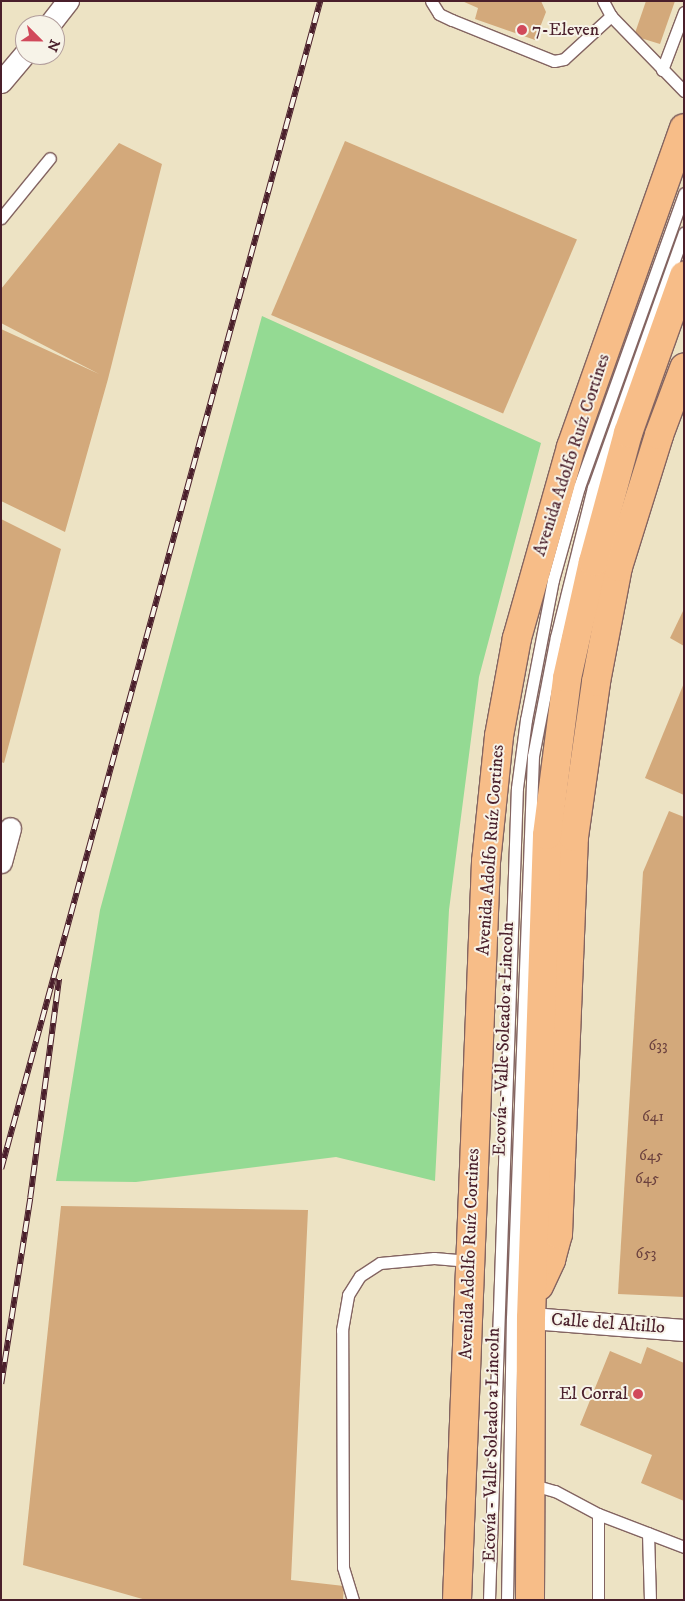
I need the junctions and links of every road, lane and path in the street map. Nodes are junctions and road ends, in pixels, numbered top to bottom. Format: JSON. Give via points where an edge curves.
{"nodes":[{"id":1,"x":68,"y":1,"type":"edge"},
{"id":2,"x":432,"y":1,"type":"edge"},
{"id":3,"x":603,"y":1,"type":"edge"},
{"id":4,"x":684,"y":12,"type":"edge"},
{"id":5,"x":57,"y":15,"type":"edge"},
{"id":6,"x":611,"y":16,"type":"junction"},
{"id":7,"x":15,"y":65,"type":"edge"},
{"id":8,"x":662,"y":70,"type":"junction"},
{"id":9,"x":1,"y":82,"type":"edge"},
{"id":10,"x":684,"y":91,"type":"edge"},
{"id":11,"x":684,"y":128,"type":"edge"},
{"id":12,"x":50,"y":158,"type":"dead end"},
{"id":13,"x":684,"y":194,"type":"edge"},
{"id":14,"x":1,"y":218,"type":"edge"},
{"id":15,"x":684,"y":233,"type":"edge"},
{"id":16,"x":684,"y":276,"type":"edge"},
{"id":17,"x":674,"y":322,"type":"edge"},
{"id":18,"x":684,"y":368,"type":"edge"},
{"id":19,"x":10,"y":828,"type":"dead end"},
{"id":20,"x":1,"y":862,"type":"edge"},
{"id":21,"x":469,"y":1261,"type":"junction"},
{"id":22,"x":532,"y":1310,"type":"junction"},
{"id":23,"x":684,"y":1330,"type":"edge"},
{"id":24,"x":530,"y":1484,"type":"junction"},
{"id":25,"x":598,"y":1514,"type":"junction"},
{"id":26,"x":648,"y":1533,"type":"junction"},
{"id":27,"x":684,"y":1547,"type":"edge"},
{"id":28,"x":354,"y":1600,"type":"edge"},
{"id":29,"x":456,"y":1600,"type":"edge"},
{"id":30,"x":489,"y":1600,"type":"edge"},
{"id":31,"x":507,"y":1600,"type":"edge"},
{"id":32,"x":530,"y":1600,"type":"edge"},
{"id":33,"x":598,"y":1600,"type":"edge"},
{"id":34,"x":650,"y":1600,"type":"edge"}],
"edges":[{"from":1,"to":5,"type":"street"},
{"from":2,"to":6,"type":"lane","via":[[439,14],[445,17],[554,61],[564,59]]},
{"from":3,"to":6,"type":"lane"},
{"from":4,"to":8,"type":"lane"},
{"from":6,"to":8,"type":"lane"},
{"from":7,"to":9,"type":"street"},
{"from":8,"to":10,"type":"lane"},
{"from":11,"to":21,"type":"main road","name":"Avenida Adolfo Ruíz Cortines","via":[[571,447],[517,638],[500,736],[486,862]]},
{"from":12,"to":14,"type":"lane"},
{"from":13,"to":30,"type":"lane","via":[[579,487],[552,580],[526,720],[517,788]]},
{"from":15,"to":31,"type":"lane","name":"Ecovía - Valle Soleado a Lincoln","via":[[593,488],[556,637],[533,756],[512,1318]]},
{"from":16,"to":17,"type":"main road"},
{"from":17,"to":22,"type":"main road","via":[[626,442],[593,562],[565,688],[547,835]]},
{"from":18,"to":22,"type":"main road","via":[[659,435],[618,567],[596,682],[574,837],[558,1234]]},
{"from":19,"to":20,"type":"street"},
{"from":21,"to":28,"type":"lane","via":[[434,1258],[380,1263],[360,1276],[348,1295],[342,1330],[343,1567]]},
{"from":21,"to":29,"type":"main road","name":"Avenida Adolfo Ruíz Cortines"},
{"from":22,"to":23,"type":"street","name":"Calle del Altillo"},
{"from":22,"to":24,"type":"main road"},
{"from":24,"to":25,"type":"lane","via":[[555,1492]]},
{"from":24,"to":32,"type":"main road"},
{"from":25,"to":26,"type":"lane"},
{"from":25,"to":33,"type":"lane"},
{"from":26,"to":27,"type":"lane"},
{"from":26,"to":34,"type":"lane"}]}
